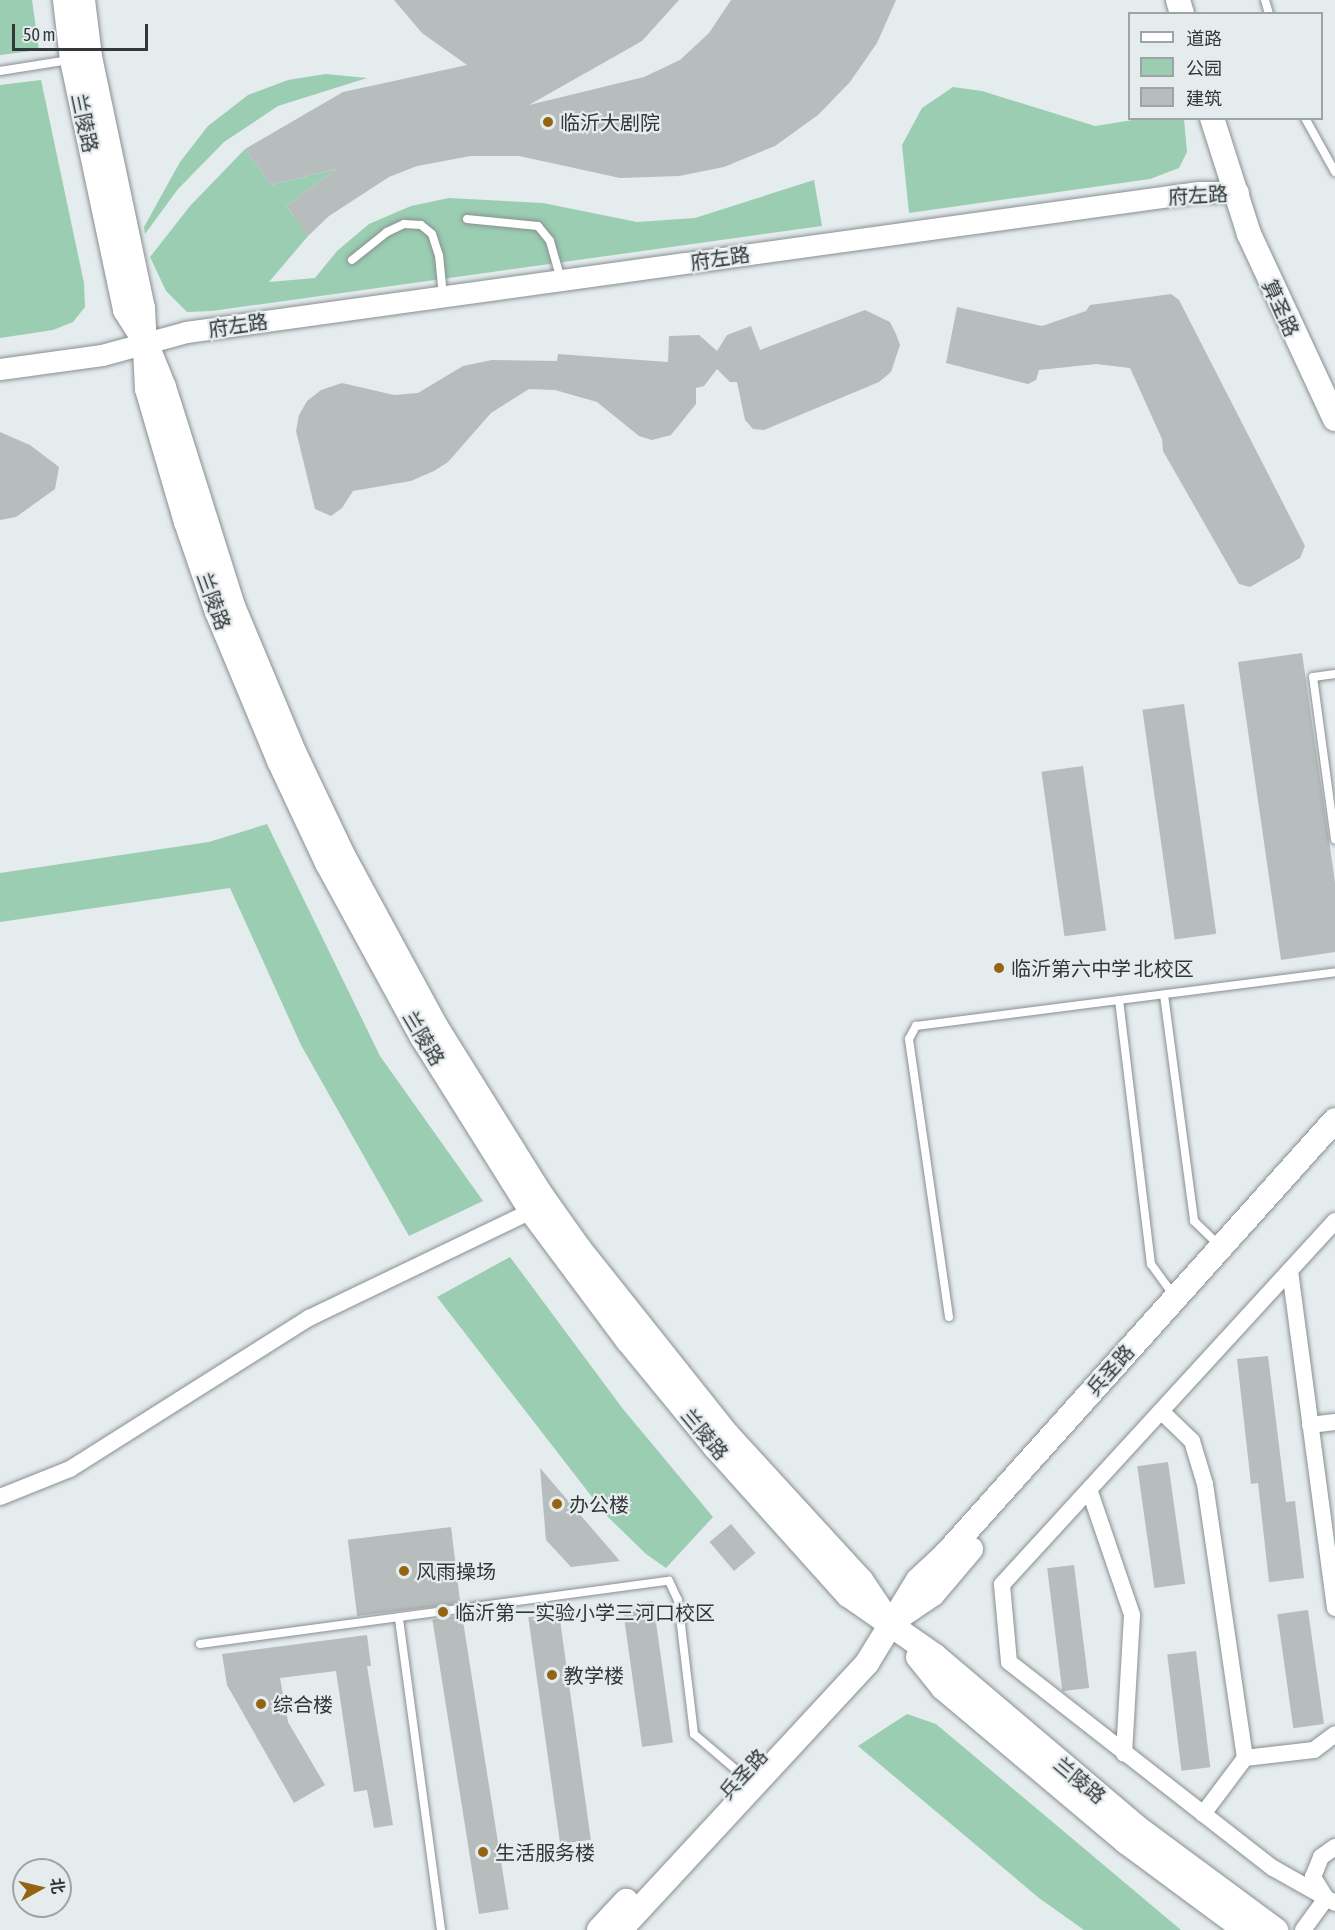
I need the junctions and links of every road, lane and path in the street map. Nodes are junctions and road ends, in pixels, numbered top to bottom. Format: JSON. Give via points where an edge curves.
{"nodes":[{"id":1,"x":65,"y":0,"type":"edge"},
{"id":2,"x":83,"y":0,"type":"edge"},
{"id":3,"x":72,"y":60,"type":"junction"},
{"id":4,"x":0,"y":71,"type":"edge"},
{"id":5,"x":1213,"y":120,"type":"edge"},
{"id":6,"x":1228,"y":120,"type":"edge"},
{"id":7,"x":1306,"y":120,"type":"edge"},
{"id":8,"x":1335,"y":171,"type":"edge"},
{"id":9,"x":1238,"y":192,"type":"junction"},
{"id":10,"x":467,"y":219,"type":"dead end"},
{"id":11,"x":352,"y":260,"type":"dead end"},
{"id":12,"x":561,"y":280,"type":"junction"},
{"id":13,"x":443,"y":297,"type":"junction"},
{"id":14,"x":147,"y":345,"type":"junction"},
{"id":15,"x":0,"y":360,"type":"edge"},
{"id":16,"x":0,"y":369,"type":"edge"},
{"id":17,"x":1335,"y":383,"type":"edge"},
{"id":18,"x":1335,"y":419,"type":"edge"},
{"id":19,"x":1335,"y":674,"type":"edge"},
{"id":20,"x":1335,"y":840,"type":"edge"},
{"id":21,"x":1335,"y":972,"type":"edge"},
{"id":22,"x":1164,"y":995,"type":"junction"},
{"id":23,"x":1119,"y":1000,"type":"junction"},
{"id":24,"x":1335,"y":1120,"type":"edge"},
{"id":25,"x":1335,"y":1143,"type":"edge"},
{"id":26,"x":531,"y":1211,"type":"junction"},
{"id":27,"x":1335,"y":1221,"type":"edge"},
{"id":28,"x":1220,"y":1247,"type":"junction"},
{"id":29,"x":1290,"y":1271,"type":"junction"},
{"id":30,"x":1175,"y":1297,"type":"junction"},
{"id":31,"x":949,"y":1317,"type":"dead end"},
{"id":32,"x":1162,"y":1412,"type":"junction"},
{"id":33,"x":1335,"y":1422,"type":"edge"},
{"id":34,"x":1310,"y":1425,"type":"junction"},
{"id":35,"x":1090,"y":1492,"type":"junction"},
{"id":36,"x":0,"y":1497,"type":"edge"},
{"id":37,"x":1335,"y":1608,"type":"edge"},
{"id":38,"x":399,"y":1619,"type":"junction"},
{"id":39,"x":891,"y":1623,"type":"junction"},
{"id":40,"x":200,"y":1644,"type":"dead end"},
{"id":41,"x":1335,"y":1734,"type":"edge"},
{"id":42,"x":1124,"y":1754,"type":"junction"},
{"id":43,"x":1245,"y":1758,"type":"junction"},
{"id":44,"x":742,"y":1775,"type":"junction"},
{"id":45,"x":1203,"y":1814,"type":"junction"},
{"id":46,"x":1335,"y":1847,"type":"edge"},
{"id":47,"x":1331,"y":1900,"type":"edge"},
{"id":48,"x":441,"y":1930,"type":"edge"},
{"id":49,"x":599,"y":1930,"type":"edge"},
{"id":50,"x":620,"y":1930,"type":"edge"},
{"id":51,"x":1245,"y":1930,"type":"edge"},
{"id":52,"x":1276,"y":1930,"type":"edge"},
{"id":53,"x":1303,"y":1930,"type":"edge"}],
"edges":[{"from":1,"to":3,"type":"main road","name":"兰陵路"},
{"from":2,"to":14,"type":"main road","name":"兰陵路","via":[[90,57],[143,308]]},
{"from":3,"to":4,"type":"lane"},
{"from":3,"to":14,"type":"main road","name":"兰陵路","via":[[125,310]]},
{"from":5,"to":9,"type":"main road","name":"算圣路"},
{"from":6,"to":9,"type":"main road","name":"算圣路","via":[[1236,150]]},
{"from":7,"to":8,"type":"lane"},
{"from":9,"to":12,"type":"street","name":"府左路","via":[[1199,192]]},
{"from":9,"to":14,"type":"street","name":"府左路","via":[[1201,202]]},
{"from":9,"to":17,"type":"main road","name":"算圣路","via":[[1264,234]]},
{"from":9,"to":18,"type":"main road","name":"算圣路","via":[[1249,234]]},
{"from":10,"to":12,"type":"lane","via":[[538,226],[550,241]]},
{"from":11,"to":13,"type":"lane","via":[[387,232],[404,224],[421,225],[432,234],[439,255]]},
{"from":12,"to":13,"type":"street","name":"府左路"},
{"from":13,"to":14,"type":"street","name":"府左路","via":[[186,332]]},
{"from":14,"to":15,"type":"street","name":"府左路","via":[[100,346]]},
{"from":14,"to":16,"type":"street","name":"府左路"},
{"from":14,"to":26,"type":"main road","name":"兰陵路","via":[[147,389],[186,522],[217,612],[279,761],[390,982]]},
{"from":14,"to":39,"type":"main road","name":"兰陵路","via":[[233,606],[295,754],[343,855],[427,1010],[540,1193],[641,1330],[777,1492],[861,1580]]},
{"from":19,"to":20,"type":"lane","via":[[1313,677]]},
{"from":21,"to":22,"type":"lane"},
{"from":22,"to":23,"type":"lane"},
{"from":22,"to":28,"type":"lane","via":[[1194,1221]]},
{"from":23,"to":30,"type":"lane","via":[[1151,1264]]},
{"from":23,"to":31,"type":"lane","via":[[916,1026],[909,1038]]},
{"from":24,"to":28,"type":"main road","name":"兵圣路"},
{"from":25,"to":39,"type":"main road","name":"兵圣路","via":[[933,1594]]},
{"from":26,"to":36,"type":"street","via":[[309,1318],[70,1469]]},
{"from":26,"to":39,"type":"main road","name":"兰陵路","via":[[628,1341],[765,1504],[848,1595]]},
{"from":27,"to":29,"type":"street"},
{"from":28,"to":30,"type":"main road","name":"兵圣路"},
{"from":29,"to":32,"type":"street"},
{"from":29,"to":34,"type":"street"},
{"from":30,"to":39,"type":"main road","name":"兵圣路","via":[[945,1555],[918,1580]]},
{"from":32,"to":35,"type":"street"},
{"from":32,"to":43,"type":"street","via":[[1192,1441],[1205,1484]]},
{"from":33,"to":34,"type":"street"},
{"from":34,"to":37,"type":"street"},
{"from":35,"to":42,"type":"street","via":[[1132,1615]]},
{"from":35,"to":42,"type":"street","via":[[1002,1585],[1009,1662]]},
{"from":38,"to":40,"type":"lane"},
{"from":38,"to":44,"type":"lane","via":[[669,1581],[678,1600],[694,1734]]},
{"from":38,"to":48,"type":"lane"},
{"from":39,"to":44,"type":"main road","name":"兵圣路","via":[[856,1653]]},
{"from":39,"to":50,"type":"main road","name":"兵圣路","via":[[867,1663]]},
{"from":39,"to":51,"type":"main road","name":"兰陵路","via":[[943,1688],[1126,1842]]},
{"from":39,"to":52,"type":"main road","name":"兰陵路","via":[[1138,1828]]},
{"from":41,"to":43,"type":"street","via":[[1314,1750]]},
{"from":42,"to":45,"type":"street"},
{"from":43,"to":45,"type":"street"},
{"from":44,"to":49,"type":"main road","name":"兵圣路"},
{"from":45,"to":47,"type":"street","via":[[1273,1868]]},
{"from":46,"to":47,"type":"street","via":[[1321,1857],[1313,1877]]},
{"from":47,"to":53,"type":"street"}]}
